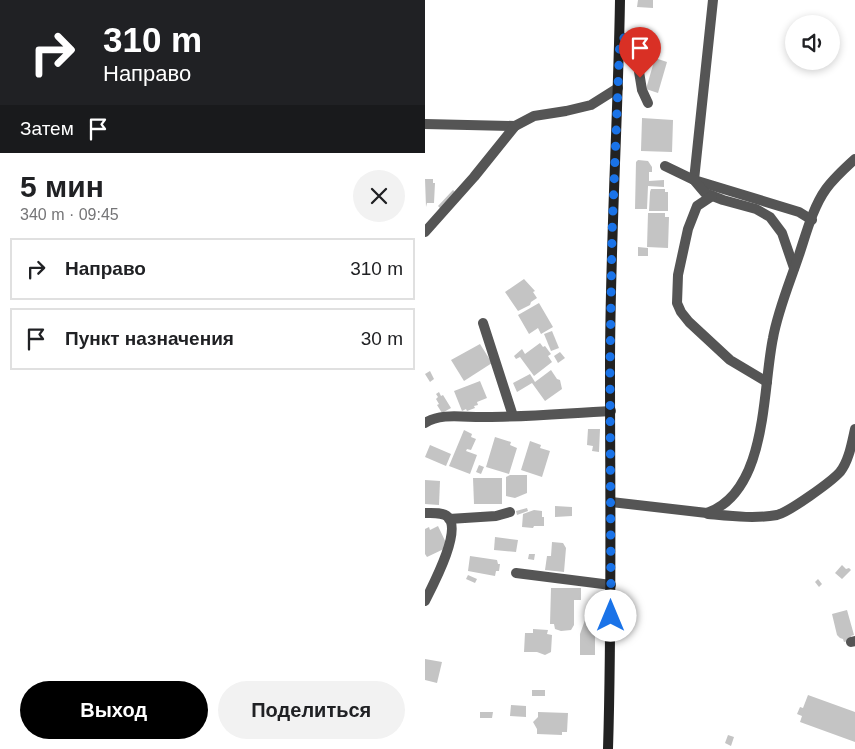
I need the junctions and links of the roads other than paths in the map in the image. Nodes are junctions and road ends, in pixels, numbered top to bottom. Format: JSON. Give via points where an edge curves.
{"nodes":[{"id":1,"x":621,"y":0,"type":"edge"},
{"id":2,"x":713,"y":0,"type":"edge"},
{"id":3,"x":620,"y":37,"type":"junction"},
{"id":4,"x":617,"y":88,"type":"junction"},
{"id":5,"x":648,"y":102,"type":"dead end"},
{"id":6,"x":425,"y":124,"type":"edge"},
{"id":7,"x":515,"y":126,"type":"junction"},
{"id":8,"x":855,"y":159,"type":"edge"},
{"id":9,"x":665,"y":166,"type":"dead end"},
{"id":10,"x":694,"y":180,"type":"junction"},
{"id":11,"x":712,"y":196,"type":"junction"},
{"id":12,"x":812,"y":220,"type":"junction"},
{"id":13,"x":425,"y":232,"type":"edge"},
{"id":14,"x":794,"y":268,"type":"junction"},
{"id":15,"x":483,"y":323,"type":"dead end"},
{"id":16,"x":767,"y":382,"type":"junction"},
{"id":17,"x":611,"y":411,"type":"junction"},
{"id":18,"x":513,"y":416,"type":"junction"},
{"id":19,"x":425,"y":422,"type":"edge"},
{"id":20,"x":855,"y":429,"type":"edge"},
{"id":21,"x":611,"y":502,"type":"junction"},
{"id":22,"x":510,"y":512,"type":"dead end"},
{"id":23,"x":425,"y":513,"type":"edge"},
{"id":24,"x":707,"y":513,"type":"junction"},
{"id":25,"x":449,"y":519,"type":"junction"},
{"id":26,"x":516,"y":573,"type":"dead end"},
{"id":27,"x":611,"y":585,"type":"junction"},
{"id":28,"x":425,"y":601,"type":"edge"},
{"id":29,"x":608,"y":749,"type":"edge"}],
"edges":[{"from":1,"to":3,"type":"main road"},
{"from":2,"to":10,"type":"street"},
{"from":3,"to":4,"type":"main road"},
{"from":3,"to":5,"type":"street","via":[[631,40],[635,47],[642,90]]},
{"from":4,"to":7,"type":"street","via":[[591,105],[534,116]]},
{"from":4,"to":17,"type":"main road"},
{"from":6,"to":7,"type":"street"},
{"from":7,"to":13,"type":"street"},
{"from":8,"to":12,"type":"street","via":[[826,189]]},
{"from":9,"to":10,"type":"street"},
{"from":10,"to":11,"type":"street"},
{"from":10,"to":12,"type":"street","via":[[799,212]]},
{"from":11,"to":14,"type":"street","via":[[756,209],[770,217],[782,233]]},
{"from":11,"to":16,"type":"street","via":[[697,206],[688,229],[678,275],[677,302],[689,322],[730,360]]},
{"from":12,"to":14,"type":"street"},
{"from":14,"to":16,"type":"street","via":[[773,338]]},
{"from":15,"to":18,"type":"street"},
{"from":16,"to":24,"type":"street","via":[[764,412],[749,472],[724,504]]},
{"from":17,"to":18,"type":"street"},
{"from":17,"to":21,"type":"main road"},
{"from":18,"to":19,"type":"street","via":[[431,418]]},
{"from":20,"to":24,"type":"street","via":[[840,472],[792,509],[757,516]]},
{"from":21,"to":24,"type":"street"},
{"from":21,"to":27,"type":"main road"},
{"from":22,"to":25,"type":"street"},
{"from":23,"to":25,"type":"street","via":[[443,514]]},
{"from":25,"to":28,"type":"street","via":[[450,541]]},
{"from":26,"to":27,"type":"street"},
{"from":27,"to":29,"type":"main road"}]}
